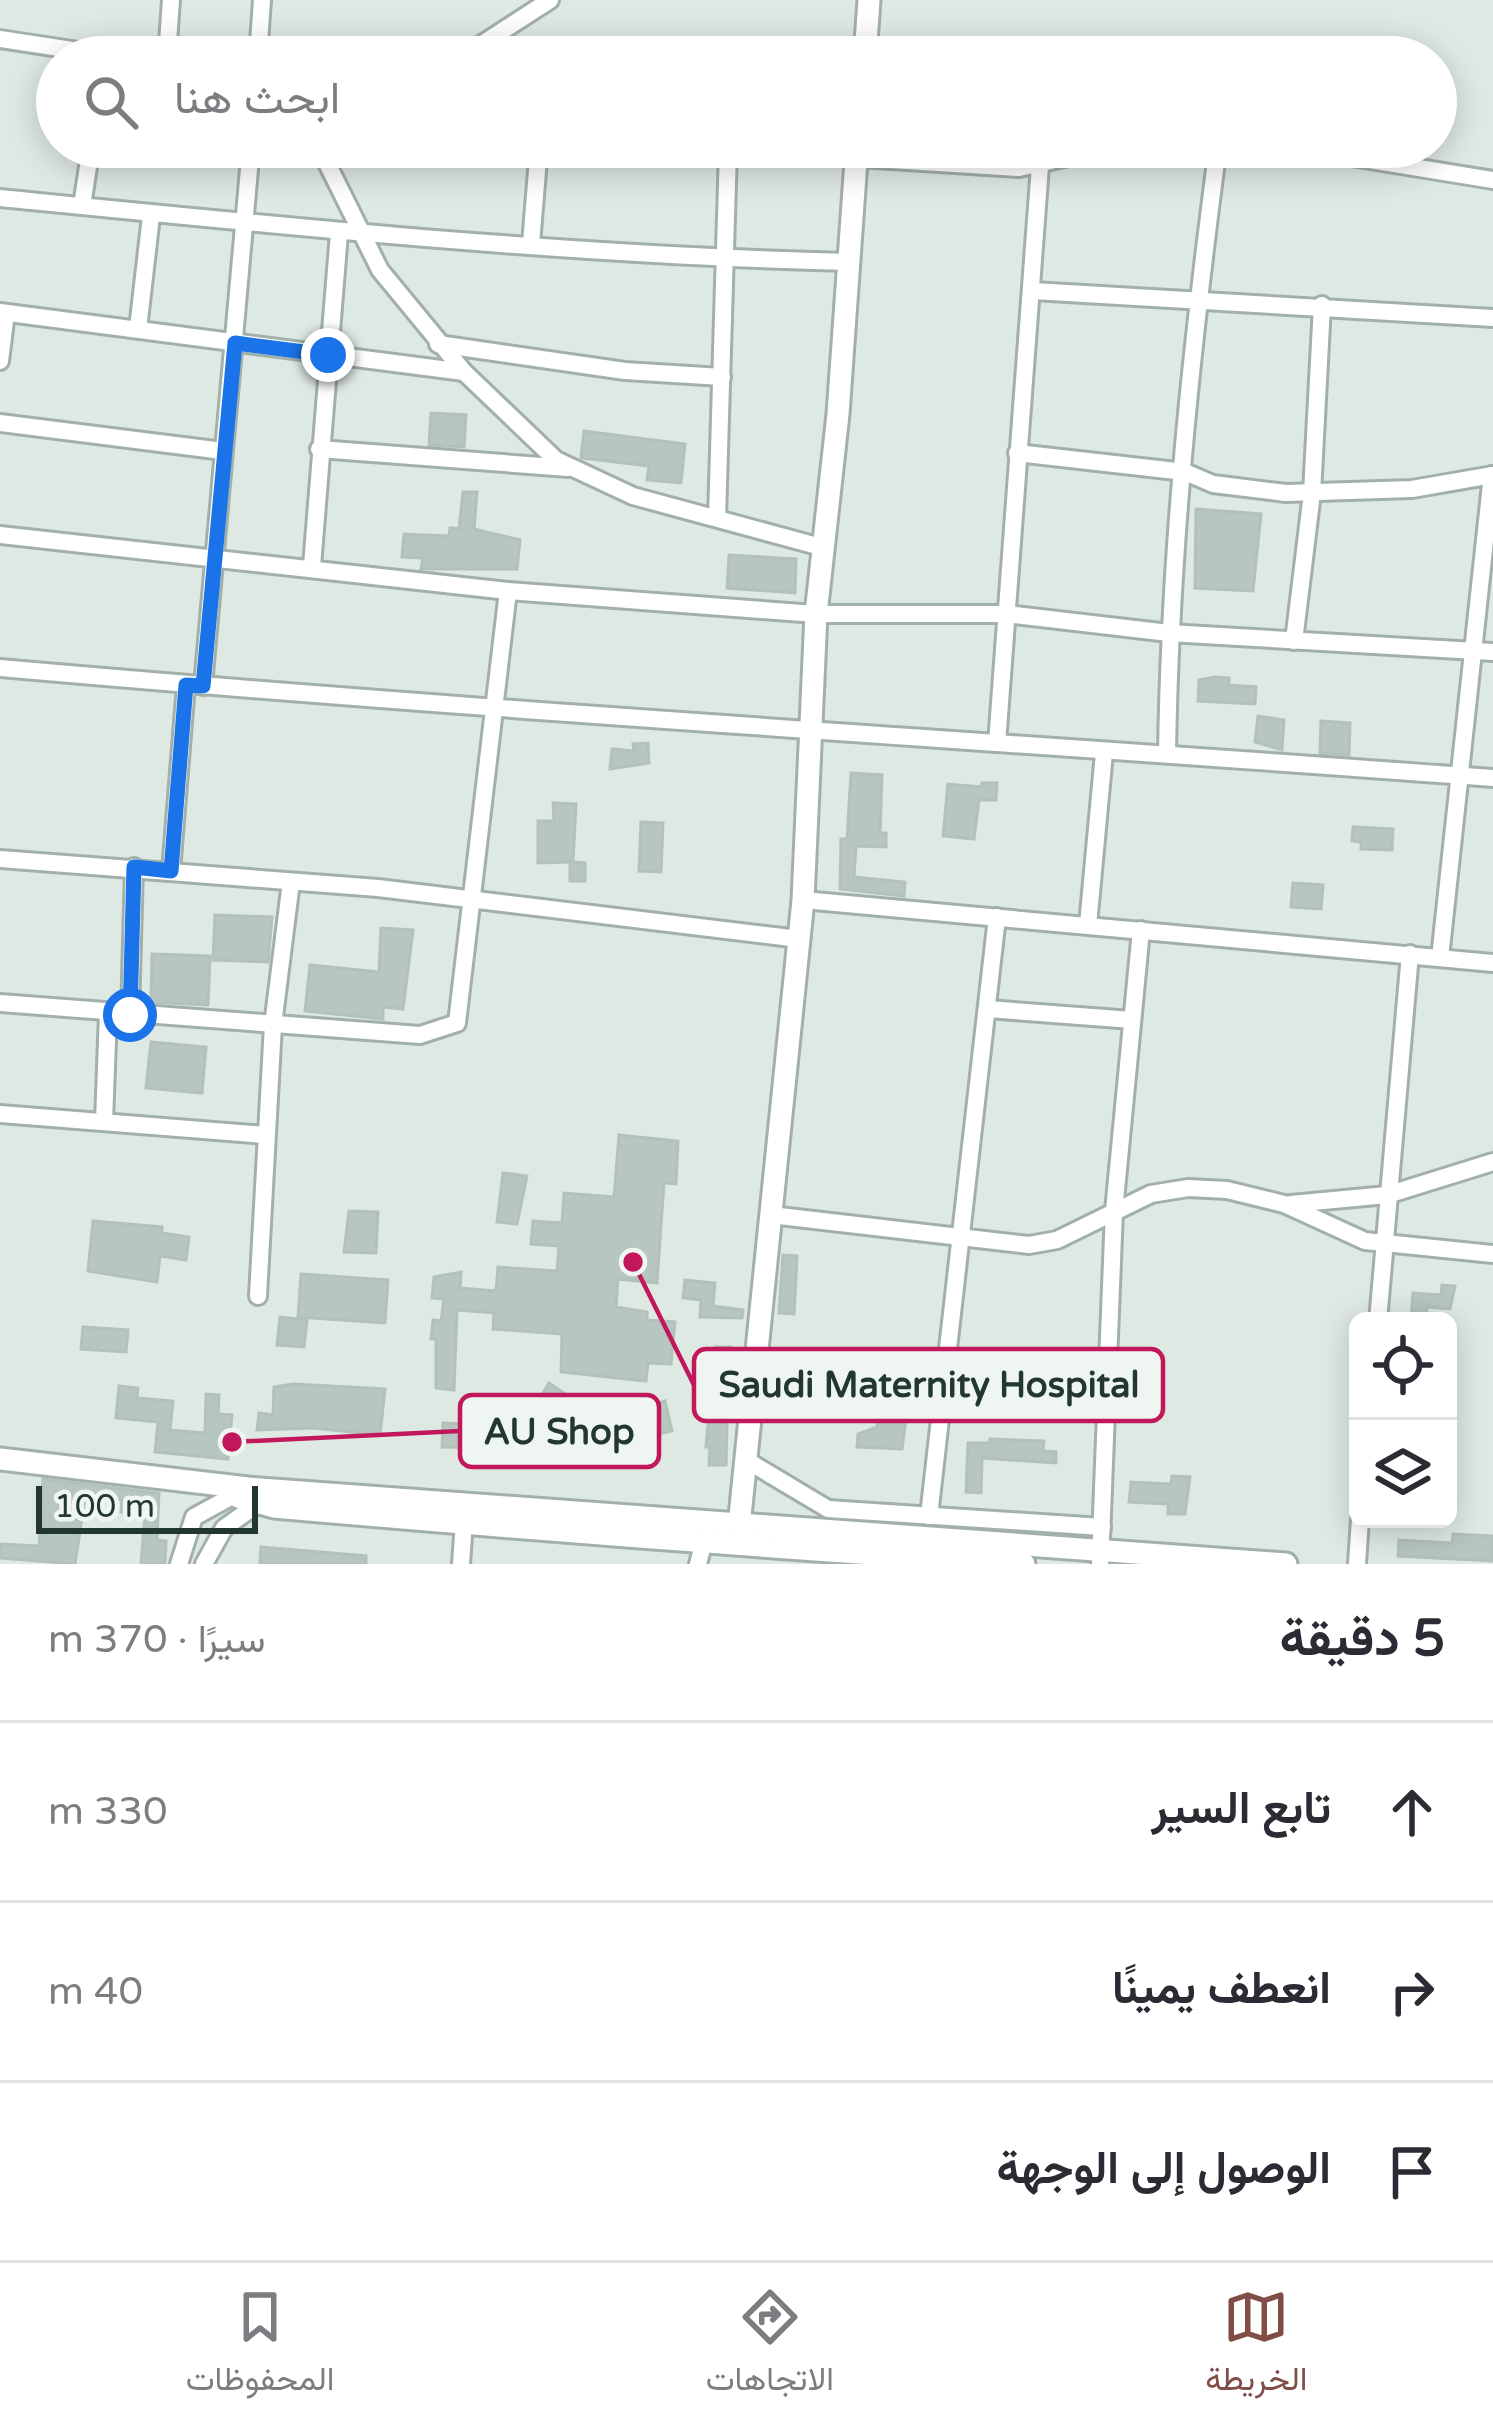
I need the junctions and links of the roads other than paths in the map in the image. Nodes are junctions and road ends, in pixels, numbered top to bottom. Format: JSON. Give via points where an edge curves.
{"nodes":[{"id":1,"x":171,"y":0,"type":"edge"},
{"id":2,"x":262,"y":0,"type":"edge"},
{"id":3,"x":550,"y":0,"type":"edge"},
{"id":4,"x":869,"y":0,"type":"edge"},
{"id":5,"x":168,"y":36,"type":"edge"},
{"id":6,"x":259,"y":36,"type":"edge"},
{"id":7,"x":494,"y":36,"type":"edge"},
{"id":8,"x":866,"y":36,"type":"edge"},
{"id":9,"x":0,"y":39,"type":"edge"},
{"id":10,"x":36,"y":45,"type":"edge"},
{"id":11,"x":88,"y":168,"type":"edge"},
{"id":12,"x":249,"y":168,"type":"edge"},
{"id":13,"x":329,"y":168,"type":"edge"},
{"id":14,"x":537,"y":168,"type":"edge"},
{"id":15,"x":728,"y":168,"type":"edge"},
{"id":16,"x":856,"y":168,"type":"edge"},
{"id":17,"x":1040,"y":168,"type":"edge"},
{"id":18,"x":1215,"y":168,"type":"edge"},
{"id":19,"x":1425,"y":168,"type":"edge"},
{"id":20,"x":1493,"y":180,"type":"edge"},
{"id":21,"x":0,"y":198,"type":"edge"},
{"id":22,"x":82,"y":206,"type":"junction"},
{"id":23,"x":151,"y":216,"type":"junction"},
{"id":24,"x":245,"y":226,"type":"junction"},
{"id":25,"x":340,"y":233,"type":"junction"},
{"id":26,"x":359,"y":234,"type":"junction"},
{"id":27,"x":531,"y":244,"type":"junction"},
{"id":28,"x":726,"y":260,"type":"junction"},
{"id":29,"x":848,"y":262,"type":"junction"},
{"id":30,"x":1033,"y":291,"type":"junction"},
{"id":31,"x":1198,"y":303,"type":"junction"},
{"id":32,"x":1322,"y":305,"type":"junction"},
{"id":33,"x":3,"y":312,"type":"edge"},
{"id":34,"x":1493,"y":318,"type":"edge"},
{"id":35,"x":138,"y":329,"type":"junction"},
{"id":36,"x":235,"y":343,"type":"junction"},
{"id":37,"x":438,"y":344,"type":"junction"},
{"id":38,"x":328,"y":355,"type":"junction"},
{"id":39,"x":0,"y":361,"type":"edge"},
{"id":40,"x":464,"y":373,"type":"junction"},
{"id":41,"x":722,"y":377,"type":"junction"},
{"id":42,"x":0,"y":423,"type":"edge"},
{"id":43,"x":319,"y":449,"type":"junction"},
{"id":44,"x":223,"y":451,"type":"junction"},
{"id":45,"x":1017,"y":453,"type":"junction"},
{"id":46,"x":568,"y":468,"type":"junction"},
{"id":47,"x":1185,"y":472,"type":"junction"},
{"id":48,"x":1493,"y":475,"type":"edge"},
{"id":49,"x":1312,"y":494,"type":"junction"},
{"id":50,"x":717,"y":518,"type":"junction"},
{"id":51,"x":0,"y":535,"type":"edge"},
{"id":52,"x":821,"y":547,"type":"junction"},
{"id":53,"x":213,"y":556,"type":"junction"},
{"id":54,"x":312,"y":566,"type":"junction"},
{"id":55,"x":508,"y":591,"type":"junction"},
{"id":56,"x":816,"y":614,"type":"junction"},
{"id":57,"x":1006,"y":614,"type":"junction"},
{"id":58,"x":1169,"y":633,"type":"junction"},
{"id":59,"x":1294,"y":641,"type":"junction"},
{"id":60,"x":1485,"y":652,"type":"edge"},
{"id":61,"x":0,"y":668,"type":"edge"},
{"id":62,"x":195,"y":686,"type":"junction"},
{"id":63,"x":494,"y":704,"type":"junction"},
{"id":64,"x":808,"y":733,"type":"junction"},
{"id":65,"x":997,"y":743,"type":"junction"},
{"id":66,"x":1104,"y":753,"type":"junction"},
{"id":67,"x":1167,"y":753,"type":"junction"},
{"id":68,"x":1461,"y":775,"type":"junction"},
{"id":69,"x":1493,"y":778,"type":"edge"},
{"id":70,"x":0,"y":859,"type":"edge"},
{"id":71,"x":134,"y":867,"type":"junction"},
{"id":72,"x":171,"y":871,"type":"junction"},
{"id":73,"x":0,"y":882,"type":"edge"},
{"id":74,"x":291,"y":882,"type":"junction"},
{"id":75,"x":472,"y":898,"type":"junction"},
{"id":76,"x":803,"y":900,"type":"junction"},
{"id":77,"x":998,"y":917,"type":"junction"},
{"id":78,"x":1088,"y":926,"type":"junction"},
{"id":79,"x":1141,"y":930,"type":"junction"},
{"id":80,"x":800,"y":939,"type":"junction"},
{"id":81,"x":1410,"y":954,"type":"junction"},
{"id":82,"x":1440,"y":958,"type":"junction"},
{"id":83,"x":1493,"y":963,"type":"edge"},
{"id":84,"x":0,"y":1003,"type":"edge"},
{"id":85,"x":987,"y":1009,"type":"junction"},
{"id":86,"x":108,"y":1013,"type":"junction"},
{"id":87,"x":130,"y":1015,"type":"junction"},
{"id":88,"x":1132,"y":1020,"type":"junction"},
{"id":89,"x":273,"y":1025,"type":"junction"},
{"id":90,"x":0,"y":1114,"type":"edge"},
{"id":91,"x":104,"y":1122,"type":"junction"},
{"id":92,"x":265,"y":1135,"type":"junction"},
{"id":93,"x":1493,"y":1162,"type":"edge"},
{"id":94,"x":1387,"y":1196,"type":"junction"},
{"id":95,"x":1284,"y":1204,"type":"junction"},
{"id":96,"x":1114,"y":1211,"type":"junction"},
{"id":97,"x":771,"y":1215,"type":"junction"},
{"id":98,"x":960,"y":1237,"type":"junction"},
{"id":99,"x":1384,"y":1242,"type":"junction"},
{"id":100,"x":1493,"y":1254,"type":"edge"},
{"id":101,"x":257,"y":1296,"type":"dead end"},
{"id":102,"x":1379,"y":1312,"type":"edge"},
{"id":103,"x":0,"y":1459,"type":"edge"},
{"id":104,"x":746,"y":1460,"type":"junction"},
{"id":105,"x":254,"y":1494,"type":"junction"},
{"id":106,"x":341,"y":1504,"type":"junction"},
{"id":107,"x":893,"y":1514,"type":"junction"},
{"id":108,"x":929,"y":1516,"type":"junction"},
{"id":109,"x":464,"y":1522,"type":"junction"},
{"id":110,"x":617,"y":1524,"type":"junction"},
{"id":111,"x":739,"y":1526,"type":"junction"},
{"id":112,"x":1102,"y":1526,"type":"junction"},
{"id":113,"x":1359,"y":1528,"type":"edge"},
{"id":114,"x":1009,"y":1534,"type":"junction"},
{"id":115,"x":894,"y":1537,"type":"junction"},
{"id":116,"x":701,"y":1554,"type":"edge"},
{"id":117,"x":939,"y":1554,"type":"edge"},
{"id":118,"x":1101,"y":1558,"type":"edge"},
{"id":119,"x":179,"y":1564,"type":"edge"},
{"id":120,"x":204,"y":1564,"type":"edge"},
{"id":121,"x":460,"y":1564,"type":"edge"},
{"id":122,"x":1024,"y":1564,"type":"edge"},
{"id":123,"x":1286,"y":1564,"type":"edge"},
{"id":124,"x":1357,"y":1564,"type":"edge"}],
"edges":[{"from":1,"to":5,"type":"street"},
{"from":2,"to":6,"type":"street"},
{"from":3,"to":7,"type":"street"},
{"from":4,"to":8,"type":"street"},
{"from":9,"to":10,"type":"street"},
{"from":11,"to":22,"type":"street"},
{"from":12,"to":24,"type":"street"},
{"from":13,"to":26,"type":"street"},
{"from":14,"to":27,"type":"street"},
{"from":15,"to":28,"type":"street"},
{"from":16,"to":29,"type":"street"},
{"from":17,"to":30,"type":"street"},
{"from":18,"to":31,"type":"street"},
{"from":19,"to":20,"type":"street"},
{"from":21,"to":22,"type":"street"},
{"from":22,"to":23,"type":"street"},
{"from":23,"to":24,"type":"street"},
{"from":23,"to":35,"type":"street"},
{"from":24,"to":25,"type":"street"},
{"from":24,"to":36,"type":"street"},
{"from":25,"to":26,"type":"street"},
{"from":25,"to":38,"type":"street"},
{"from":26,"to":27,"type":"street"},
{"from":26,"to":37,"type":"street"},
{"from":27,"to":28,"type":"street"},
{"from":28,"to":29,"type":"street"},
{"from":28,"to":41,"type":"street"},
{"from":29,"to":52,"type":"street"},
{"from":30,"to":31,"type":"street"},
{"from":30,"to":45,"type":"street"},
{"from":31,"to":32,"type":"street"},
{"from":31,"to":47,"type":"street"},
{"from":32,"to":34,"type":"street"},
{"from":32,"to":49,"type":"street"},
{"from":33,"to":35,"type":"street"},
{"from":33,"to":39,"type":"street"},
{"from":35,"to":36,"type":"street"},
{"from":36,"to":38,"type":"street"},
{"from":36,"to":44,"type":"street"},
{"from":37,"to":40,"type":"street"},
{"from":37,"to":41,"type":"street"},
{"from":38,"to":40,"type":"street"},
{"from":38,"to":43,"type":"street"},
{"from":40,"to":46,"type":"street"},
{"from":41,"to":50,"type":"street"},
{"from":42,"to":44,"type":"street"},
{"from":43,"to":46,"type":"street"},
{"from":43,"to":54,"type":"street"},
{"from":44,"to":53,"type":"street"},
{"from":45,"to":47,"type":"street"},
{"from":45,"to":57,"type":"street"},
{"from":46,"to":50,"type":"street"},
{"from":47,"to":49,"type":"street","via":[[1213,484]]},
{"from":47,"to":58,"type":"street"},
{"from":48,"to":49,"type":"street"},
{"from":48,"to":60,"type":"street"},
{"from":49,"to":59,"type":"street"},
{"from":50,"to":52,"type":"street"},
{"from":51,"to":53,"type":"street"},
{"from":52,"to":56,"type":"street"},
{"from":53,"to":54,"type":"street"},
{"from":53,"to":62,"type":"street"},
{"from":54,"to":55,"type":"street"},
{"from":55,"to":56,"type":"street"},
{"from":55,"to":63,"type":"street"},
{"from":56,"to":57,"type":"street"},
{"from":56,"to":64,"type":"street"},
{"from":57,"to":58,"type":"street"},
{"from":57,"to":65,"type":"street"},
{"from":58,"to":59,"type":"street"},
{"from":58,"to":67,"type":"street"},
{"from":59,"to":60,"type":"street"},
{"from":60,"to":68,"type":"street"},
{"from":61,"to":62,"type":"street"},
{"from":62,"to":63,"type":"street"},
{"from":62,"to":72,"type":"street"},
{"from":63,"to":64,"type":"street"},
{"from":63,"to":75,"type":"street"},
{"from":64,"to":65,"type":"street"},
{"from":64,"to":76,"type":"street"},
{"from":65,"to":66,"type":"street"},
{"from":66,"to":67,"type":"street"},
{"from":66,"to":78,"type":"street"},
{"from":67,"to":68,"type":"street"},
{"from":68,"to":69,"type":"street"},
{"from":68,"to":82,"type":"street"},
{"from":70,"to":71,"type":"street"},
{"from":70,"to":73,"type":"street"},
{"from":71,"to":72,"type":"street"},
{"from":71,"to":87,"type":"street"},
{"from":72,"to":74,"type":"street"},
{"from":74,"to":75,"type":"street"},
{"from":74,"to":89,"type":"street"},
{"from":75,"to":80,"type":"street"},
{"from":75,"to":89,"type":"street","via":[[457,1023],[420,1035]]},
{"from":76,"to":77,"type":"street"},
{"from":76,"to":80,"type":"street"},
{"from":77,"to":78,"type":"street"},
{"from":77,"to":85,"type":"street"},
{"from":78,"to":79,"type":"street"},
{"from":79,"to":81,"type":"street"},
{"from":79,"to":88,"type":"street"},
{"from":80,"to":97,"type":"street"},
{"from":81,"to":82,"type":"street"},
{"from":81,"to":94,"type":"street"},
{"from":82,"to":83,"type":"street"},
{"from":84,"to":86,"type":"street"},
{"from":85,"to":88,"type":"street"},
{"from":85,"to":98,"type":"street"},
{"from":86,"to":87,"type":"street"},
{"from":86,"to":91,"type":"street"},
{"from":87,"to":89,"type":"street"},
{"from":88,"to":96,"type":"street"},
{"from":89,"to":92,"type":"street"},
{"from":90,"to":91,"type":"street"},
{"from":91,"to":92,"type":"street"},
{"from":92,"to":101,"type":"street"},
{"from":93,"to":94,"type":"street"},
{"from":94,"to":95,"type":"street"},
{"from":94,"to":99,"type":"street"},
{"from":95,"to":96,"type":"street","via":[[1188,1188]]},
{"from":95,"to":99,"type":"street","via":[[1347,1237]]},
{"from":96,"to":98,"type":"street","via":[[1042,1245]]},
{"from":96,"to":112,"type":"street"},
{"from":97,"to":98,"type":"street"},
{"from":97,"to":104,"type":"street"},
{"from":98,"to":108,"type":"street"},
{"from":99,"to":100,"type":"street"},
{"from":99,"to":102,"type":"street"},
{"from":103,"to":105,"type":"street"},
{"from":104,"to":107,"type":"street","via":[[816,1506]]},
{"from":104,"to":111,"type":"street"},
{"from":105,"to":106,"type":"street"},
{"from":105,"to":119,"type":"street","via":[[194,1517]]},
{"from":105,"to":120,"type":"street"},
{"from":106,"to":109,"type":"street"},
{"from":106,"to":110,"type":"street"},
{"from":107,"to":108,"type":"street"},
{"from":107,"to":115,"type":"street"},
{"from":108,"to":114,"type":"street"},
{"from":109,"to":110,"type":"street"},
{"from":109,"to":121,"type":"street"},
{"from":110,"to":111,"type":"street"},
{"from":110,"to":116,"type":"street"},
{"from":111,"to":115,"type":"street"},
{"from":112,"to":114,"type":"street"},
{"from":112,"to":118,"type":"street"},
{"from":113,"to":124,"type":"street"},
{"from":114,"to":117,"type":"street"},
{"from":114,"to":118,"type":"street"},
{"from":115,"to":117,"type":"street"},
{"from":116,"to":117,"type":"street"},
{"from":117,"to":122,"type":"street"},
{"from":118,"to":123,"type":"street"}]}
